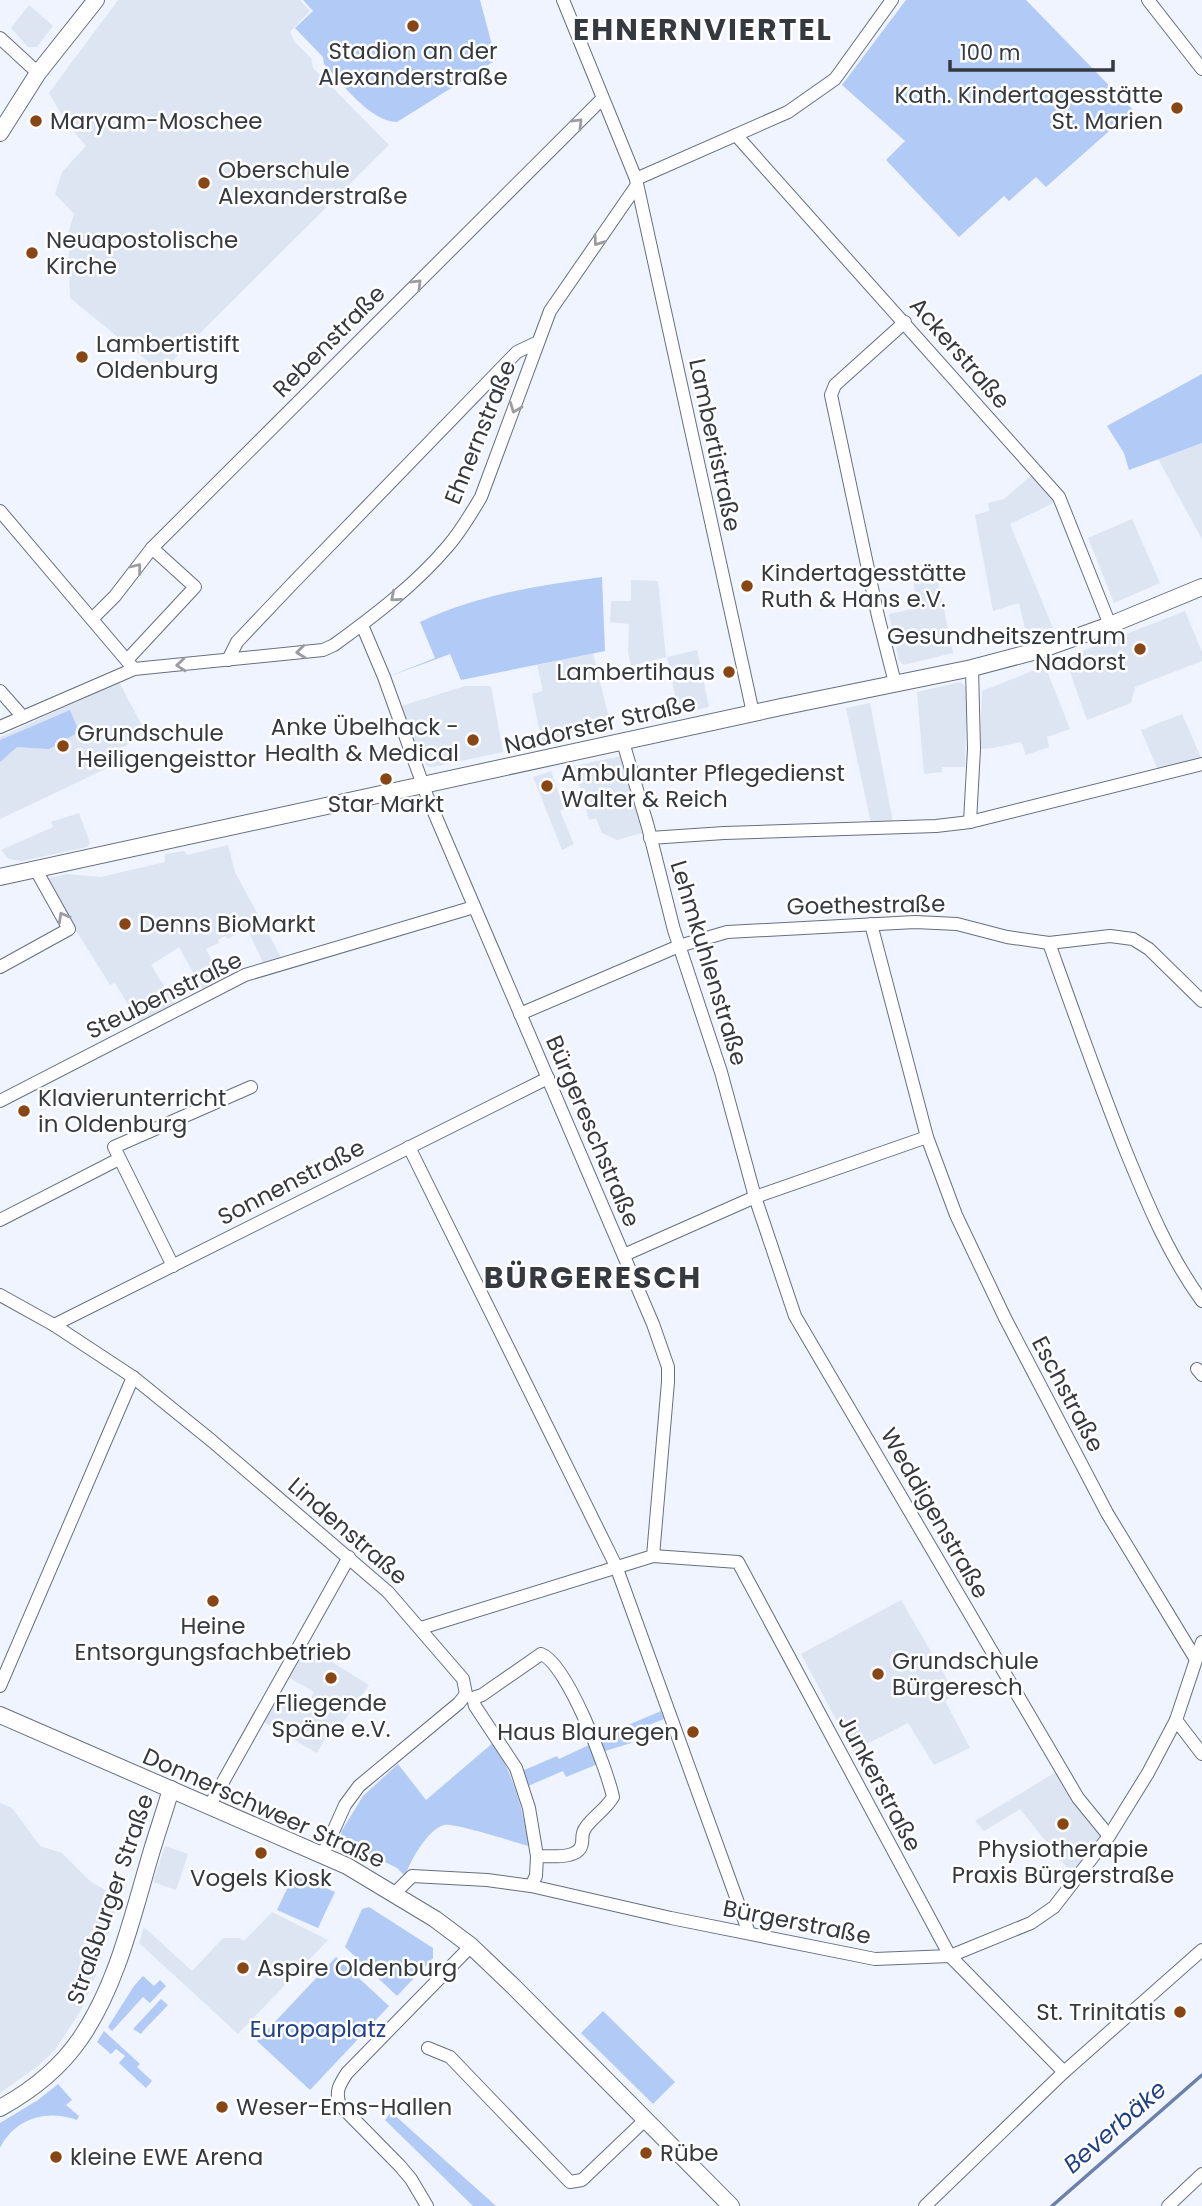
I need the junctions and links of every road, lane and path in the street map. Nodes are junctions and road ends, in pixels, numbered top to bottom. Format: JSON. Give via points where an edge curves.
{"nodes":[{"id":1,"x":96,"y":0,"type":"edge"},
{"id":2,"x":563,"y":0,"type":"edge"},
{"id":3,"x":892,"y":0,"type":"edge"},
{"id":4,"x":1147,"y":0,"type":"edge"},
{"id":5,"x":0,"y":38,"type":"edge"},
{"id":6,"x":1202,"y":69,"type":"edge"},
{"id":7,"x":38,"y":74,"type":"junction"},
{"id":8,"x":602,"y":99,"type":"junction"},
{"id":9,"x":0,"y":133,"type":"edge"},
{"id":10,"x":736,"y":135,"type":"junction"},
{"id":11,"x":636,"y":182,"type":"junction"},
{"id":12,"x":905,"y":322,"type":"junction"},
{"id":13,"x":536,"y":343,"type":"junction"},
{"id":14,"x":0,"y":511,"type":"edge"},
{"id":15,"x":152,"y":548,"type":"junction"},
{"id":16,"x":1202,"y":587,"type":"edge"},
{"id":17,"x":92,"y":619,"type":"junction"},
{"id":18,"x":362,"y":625,"type":"junction"},
{"id":19,"x":1110,"y":625,"type":"junction"},
{"id":20,"x":228,"y":660,"type":"junction"},
{"id":21,"x":131,"y":664,"type":"junction"},
{"id":22,"x":972,"y":668,"type":"junction"},
{"id":23,"x":895,"y":684,"type":"junction"},
{"id":24,"x":0,"y":691,"type":"edge"},
{"id":25,"x":753,"y":713,"type":"junction"},
{"id":26,"x":23,"y":717,"type":"junction"},
{"id":27,"x":0,"y":727,"type":"edge"},
{"id":28,"x":623,"y":742,"type":"junction"},
{"id":29,"x":1202,"y":764,"type":"edge"},
{"id":30,"x":423,"y":786,"type":"junction"},
{"id":31,"x":970,"y":822,"type":"junction"},
{"id":32,"x":650,"y":838,"type":"junction"},
{"id":33,"x":36,"y":870,"type":"junction"},
{"id":34,"x":2,"y":873,"type":"edge"},
{"id":35,"x":474,"y":907,"type":"junction"},
{"id":36,"x":871,"y":924,"type":"junction"},
{"id":37,"x":1049,"y":943,"type":"junction"},
{"id":38,"x":680,"y":946,"type":"junction"},
{"id":39,"x":0,"y":967,"type":"edge"},
{"id":40,"x":1202,"y":1002,"type":"edge"},
{"id":41,"x":520,"y":1014,"type":"junction"},
{"id":42,"x":548,"y":1077,"type":"junction"},
{"id":43,"x":251,"y":1087,"type":"dead end"},
{"id":44,"x":0,"y":1101,"type":"edge"},
{"id":45,"x":927,"y":1137,"type":"junction"},
{"id":46,"x":409,"y":1147,"type":"junction"},
{"id":47,"x":119,"y":1159,"type":"junction"},
{"id":48,"x":755,"y":1197,"type":"junction"},
{"id":49,"x":0,"y":1220,"type":"edge"},
{"id":50,"x":624,"y":1255,"type":"junction"},
{"id":51,"x":173,"y":1266,"type":"junction"},
{"id":52,"x":0,"y":1295,"type":"edge"},
{"id":53,"x":1202,"y":1301,"type":"edge"},
{"id":54,"x":54,"y":1325,"type":"junction"},
{"id":55,"x":133,"y":1377,"type":"junction"},
{"id":56,"x":653,"y":1556,"type":"junction"},
{"id":57,"x":349,"y":1557,"type":"junction"},
{"id":58,"x":616,"y":1566,"type":"junction"},
{"id":59,"x":421,"y":1628,"type":"junction"},
{"id":60,"x":1202,"y":1642,"type":"edge"},
{"id":61,"x":1195,"y":1658,"type":"junction"},
{"id":62,"x":0,"y":1686,"type":"edge"},
{"id":63,"x":470,"y":1696,"type":"junction"},
{"id":64,"x":0,"y":1715,"type":"edge"},
{"id":65,"x":1175,"y":1720,"type":"junction"},
{"id":66,"x":1202,"y":1754,"type":"edge"},
{"id":67,"x":172,"y":1789,"type":"junction"},
{"id":68,"x":210,"y":1805,"type":"junction"},
{"id":69,"x":1109,"y":1836,"type":"junction"},
{"id":70,"x":323,"y":1854,"type":"junction"},
{"id":71,"x":537,"y":1856,"type":"junction"},
{"id":72,"x":531,"y":1886,"type":"junction"},
{"id":73,"x":395,"y":1893,"type":"junction"},
{"id":74,"x":749,"y":1933,"type":"junction"},
{"id":75,"x":471,"y":1946,"type":"junction"},
{"id":76,"x":1202,"y":1950,"type":"edge"},
{"id":77,"x":950,"y":1956,"type":"junction"},
{"id":78,"x":428,"y":2048,"type":"dead end"},
{"id":79,"x":1064,"y":2072,"type":"junction"},
{"id":80,"x":0,"y":2108,"type":"edge"},
{"id":81,"x":645,"y":2120,"type":"junction"},
{"id":82,"x":1202,"y":2174,"type":"edge"},
{"id":83,"x":427,"y":2206,"type":"edge"},
{"id":84,"x":730,"y":2206,"type":"edge"},
{"id":85,"x":925,"y":2206,"type":"edge"},
{"id":86,"x":1168,"y":2206,"type":"edge"}],
"edges":[{"from":1,"to":7,"type":"street"},
{"from":2,"to":8,"type":"street","name":"Lambertistraße"},
{"from":3,"to":10,"type":"street","via":[[835,79],[788,112]]},
{"from":4,"to":6,"type":"street"},
{"from":5,"to":7,"type":"street"},
{"from":7,"to":9,"type":"street"},
{"from":8,"to":11,"type":"street","name":"Lambertistraße"},
{"from":15,"to":8,"type":"street","name":"Rebenstraße","one_way":true},
{"from":10,"to":11,"type":"street"},
{"from":10,"to":12,"type":"street","name":"Ackerstraße"},
{"from":11,"to":13,"type":"street","name":"Ehnernstraße","one_way":true,"via":[[550,311]]},
{"from":11,"to":25,"type":"street","name":"Lambertistraße"},
{"from":12,"to":19,"type":"street","name":"Ackerstraße","via":[[1059,497]]},
{"from":12,"to":23,"type":"street","via":[[835,385],[831,396]]},
{"from":13,"to":18,"type":"street","name":"Ehnernstraße","one_way":true,"via":[[481,497],[467,521],[448,547]]},
{"from":13,"to":20,"type":"street","via":[[517,352],[432,439],[237,642]]},
{"from":14,"to":17,"type":"street"},
{"from":17,"to":15,"type":"street","name":"Rebenstraße","one_way":true},
{"from":15,"to":21,"type":"street","via":[[195,587]]},
{"from":16,"to":19,"type":"street","name":"Nadorster Straße"},
{"from":17,"to":21,"type":"street"},
{"from":18,"to":20,"type":"street","name":"Ehnernstraße","one_way":true,"via":[[323,649]]},
{"from":18,"to":30,"type":"street","name":"Bürgereschstraße"},
{"from":19,"to":22,"type":"street","name":"Nadorster Straße"},
{"from":20,"to":21,"type":"street","name":"Ehnernstraße","one_way":true},
{"from":21,"to":26,"type":"street","name":"Ehnernstraße"},
{"from":22,"to":23,"type":"street","name":"Nadorster Straße"},
{"from":22,"to":31,"type":"street"},
{"from":23,"to":25,"type":"street","name":"Nadorster Straße"},
{"from":24,"to":26,"type":"street"},
{"from":25,"to":28,"type":"street","name":"Nadorster Straße"},
{"from":26,"to":27,"type":"street","name":"Ehnernstraße"},
{"from":28,"to":30,"type":"street","name":"Nadorster Straße"},
{"from":28,"to":32,"type":"street","name":"Lehmkuhlenstraße"},
{"from":29,"to":31,"type":"street"},
{"from":30,"to":33,"type":"street","name":"Nadorster Straße"},
{"from":30,"to":35,"type":"street","name":"Bürgereschstraße"},
{"from":31,"to":32,"type":"street"},
{"from":32,"to":38,"type":"street","name":"Lehmkuhlenstraße"},
{"from":33,"to":34,"type":"street","name":"Nadorster Straße"},
{"from":39,"to":33,"type":"street","one_way":true,"via":[[69,929]]},
{"from":35,"to":41,"type":"street","name":"Bürgereschstraße"},
{"from":35,"to":44,"type":"street","name":"Steubenstraße","via":[[246,975]]},
{"from":36,"to":37,"type":"street","name":"Goethestraße","via":[[957,924]]},
{"from":36,"to":38,"type":"street","name":"Goethestraße","via":[[727,932]]},
{"from":36,"to":45,"type":"street","name":"Eschstraße"},
{"from":37,"to":40,"type":"street","name":"Goethestraße","via":[[1110,936],[1133,939]]},
{"from":37,"to":53,"type":"street","via":[[1139,1182],[1165,1242]]},
{"from":38,"to":41,"type":"street","name":"Goethestraße"},
{"from":38,"to":48,"type":"street","name":"Lehmkuhlenstraße"},
{"from":41,"to":42,"type":"street","name":"Bürgereschstraße"},
{"from":42,"to":46,"type":"street","name":"Sonnenstraße"},
{"from":42,"to":50,"type":"street","name":"Bürgereschstraße"},
{"from":43,"to":47,"type":"street","via":[[114,1147]]},
{"from":45,"to":48,"type":"street"},
{"from":45,"to":61,"type":"street","name":"Eschstraße","via":[[956,1215],[1004,1318],[1107,1513]]},
{"from":46,"to":51,"type":"street","name":"Sonnenstraße"},
{"from":46,"to":58,"type":"street"},
{"from":47,"to":49,"type":"street"},
{"from":47,"to":51,"type":"street"},
{"from":48,"to":50,"type":"street"},
{"from":48,"to":69,"type":"street","name":"Weddigenstraße","via":[[795,1316],[1078,1798]]},
{"from":50,"to":56,"type":"street","name":"Bürgereschstraße","via":[[668,1367]]},
{"from":51,"to":54,"type":"street","name":"Sonnenstraße"},
{"from":52,"to":54,"type":"street","name":"Lindenstraße"},
{"from":54,"to":55,"type":"street","name":"Lindenstraße"},
{"from":55,"to":57,"type":"street","name":"Lindenstraße"},
{"from":55,"to":62,"type":"street"},
{"from":56,"to":58,"type":"street"},
{"from":56,"to":77,"type":"street","name":"Junkerstraße","via":[[738,1562]]},
{"from":57,"to":59,"type":"street","name":"Lindenstraße"},
{"from":57,"to":68,"type":"street"},
{"from":58,"to":59,"type":"street"},
{"from":58,"to":74,"type":"street"},
{"from":59,"to":63,"type":"street","name":"Lindenstraße","via":[[463,1679]]},
{"from":60,"to":61,"type":"street","name":"Bürgerstraße"},
{"from":61,"to":65,"type":"street","name":"Bürgerstraße"},
{"from":63,"to":70,"type":"street","via":[[359,1786]]},
{"from":63,"to":71,"type":"street","name":"Lindenstraße","via":[[516,1768]]},
{"from":63,"to":71,"type":"street","via":[[482,1695],[541,1654],[556,1667],[580,1707],[613,1797],[585,1828],[577,1852]]},
{"from":64,"to":67,"type":"street","name":"Donnerschweer Straße"},
{"from":65,"to":66,"type":"street"},
{"from":65,"to":69,"type":"street","name":"Bürgerstraße"},
{"from":67,"to":68,"type":"street","name":"Donnerschweer Straße"},
{"from":67,"to":80,"type":"street","name":"Straßburger Straße","via":[[135,1909],[93,2018],[45,2078]]},
{"from":68,"to":70,"type":"street","name":"Donnerschweer Straße"},
{"from":69,"to":77,"type":"street","name":"Bürgerstraße","via":[[1054,1906],[1031,1923]]},
{"from":70,"to":73,"type":"street","name":"Donnerschweer Straße"},
{"from":71,"to":72,"type":"street"},
{"from":72,"to":73,"type":"street","name":"Bürgerstraße","via":[[412,1876]]},
{"from":72,"to":74,"type":"street","name":"Bürgerstraße"},
{"from":73,"to":75,"type":"street","name":"Donnerschweer Straße"},
{"from":74,"to":77,"type":"street","name":"Bürgerstraße","via":[[875,1959]]},
{"from":75,"to":81,"type":"street","name":"Donnerschweer Straße"},
{"from":75,"to":83,"type":"street","via":[[347,2073],[337,2095],[340,2105],[406,2172]]},
{"from":76,"to":79,"type":"street"},
{"from":77,"to":79,"type":"street","name":"Junkerstraße"},
{"from":78,"to":81,"type":"street","via":[[450,2057],[570,2182],[582,2180]]},
{"from":79,"to":85,"type":"street"},
{"from":81,"to":84,"type":"street","name":"Donnerschweer Straße"},
{"from":82,"to":86,"type":"street"}]}
